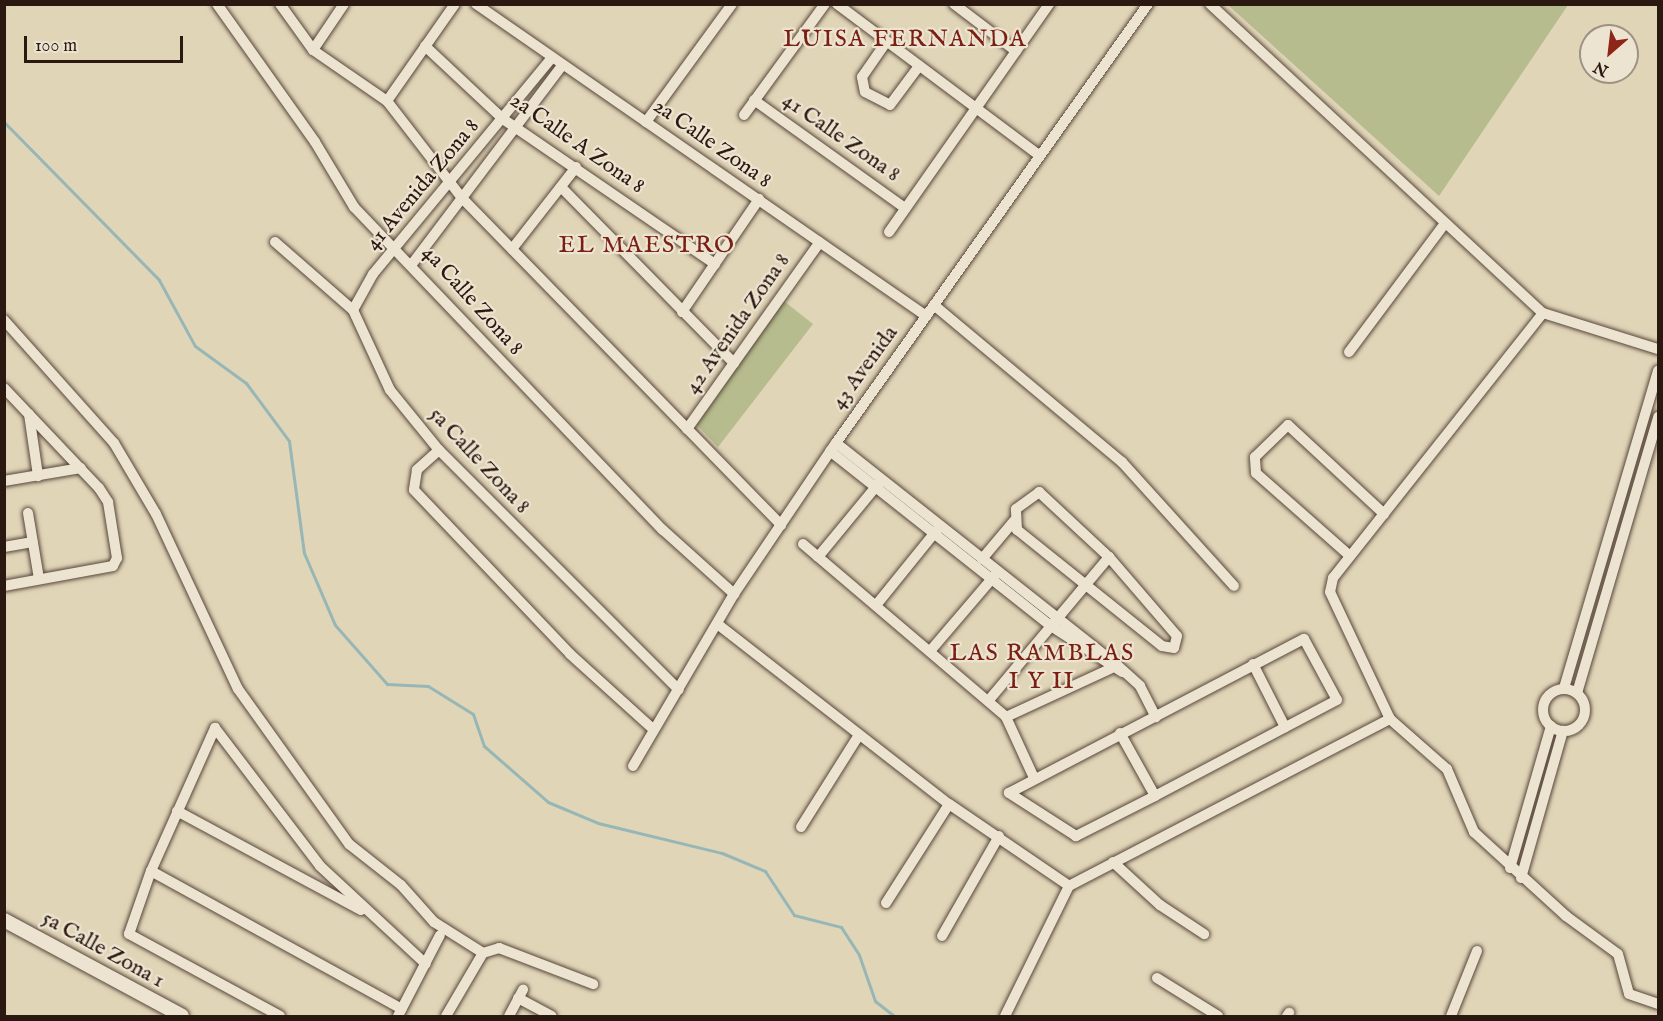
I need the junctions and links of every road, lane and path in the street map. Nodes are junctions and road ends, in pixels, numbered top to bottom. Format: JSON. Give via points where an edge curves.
{"nodes":[{"id":1,"x":217,"y":4,"type":"edge"},
{"id":2,"x":280,"y":4,"type":"edge"},
{"id":3,"x":344,"y":4,"type":"edge"},
{"id":4,"x":455,"y":4,"type":"edge"},
{"id":5,"x":476,"y":4,"type":"edge"},
{"id":6,"x":732,"y":4,"type":"edge"},
{"id":7,"x":825,"y":4,"type":"edge"},
{"id":8,"x":837,"y":4,"type":"edge"},
{"id":9,"x":954,"y":4,"type":"edge"},
{"id":10,"x":1049,"y":4,"type":"edge"},
{"id":11,"x":1148,"y":4,"type":"edge"},
{"id":12,"x":1210,"y":4,"type":"edge"},
{"id":13,"x":887,"y":41,"type":"junction"},
{"id":14,"x":425,"y":46,"type":"junction"},
{"id":15,"x":314,"y":50,"type":"junction"},
{"id":16,"x":1016,"y":51,"type":"junction"},
{"id":17,"x":552,"y":59,"type":"junction"},
{"id":18,"x":919,"y":66,"type":"junction"},
{"id":19,"x":561,"y":67,"type":"junction"},
{"id":20,"x":754,"y":100,"type":"junction"},
{"id":21,"x":387,"y":101,"type":"junction"},
{"id":22,"x":975,"y":107,"type":"junction"},
{"id":23,"x":744,"y":115,"type":"dead end"},
{"id":24,"x":504,"y":119,"type":"junction"},
{"id":25,"x":646,"y":122,"type":"junction"},
{"id":26,"x":517,"y":128,"type":"junction"},
{"id":27,"x":1039,"y":155,"type":"junction"},
{"id":28,"x":576,"y":167,"type":"junction"},
{"id":29,"x":451,"y":185,"type":"junction"},
{"id":30,"x":561,"y":187,"type":"junction"},
{"id":31,"x":462,"y":198,"type":"junction"},
{"id":32,"x":759,"y":199,"type":"junction"},
{"id":33,"x":905,"y":208,"type":"junction"},
{"id":34,"x":1445,"y":223,"type":"junction"},
{"id":35,"x":888,"y":232,"type":"dead end"},
{"id":36,"x":275,"y":242,"type":"dead end"},
{"id":37,"x":820,"y":242,"type":"junction"},
{"id":38,"x":398,"y":248,"type":"junction"},
{"id":39,"x":512,"y":249,"type":"junction"},
{"id":40,"x":412,"y":264,"type":"junction"},
{"id":41,"x":715,"y":264,"type":"junction"},
{"id":42,"x":934,"y":305,"type":"junction"},
{"id":43,"x":352,"y":310,"type":"junction"},
{"id":44,"x":682,"y":312,"type":"junction"},
{"id":45,"x":1543,"y":313,"type":"junction"},
{"id":46,"x":927,"y":316,"type":"junction"},
{"id":47,"x":4,"y":320,"type":"edge"},
{"id":48,"x":1659,"y":349,"type":"edge"},
{"id":49,"x":1349,"y":352,"type":"dead end"},
{"id":50,"x":734,"y":363,"type":"junction"},
{"id":51,"x":1659,"y":370,"type":"edge"},
{"id":52,"x":4,"y":388,"type":"edge"},
{"id":53,"x":8,"y":397,"type":"edge"},
{"id":54,"x":29,"y":414,"type":"junction"},
{"id":55,"x":1659,"y":417,"type":"edge"},
{"id":56,"x":687,"y":429,"type":"junction"},
{"id":57,"x":833,"y":447,"type":"junction"},
{"id":58,"x":439,"y":450,"type":"junction"},
{"id":59,"x":81,"y":468,"type":"junction"},
{"id":60,"x":38,"y":476,"type":"junction"},
{"id":61,"x":4,"y":481,"type":"edge"},
{"id":62,"x":879,"y":483,"type":"junction"},
{"id":63,"x":28,"y":513,"type":"dead end"},
{"id":64,"x":1384,"y":514,"type":"junction"},
{"id":65,"x":1014,"y":520,"type":"junction"},
{"id":66,"x":781,"y":525,"type":"junction"},
{"id":67,"x":936,"y":530,"type":"junction"},
{"id":68,"x":33,"y":542,"type":"junction"},
{"id":69,"x":803,"y":544,"type":"dead end"},
{"id":70,"x":4,"y":547,"type":"edge"},
{"id":71,"x":1350,"y":556,"type":"junction"},
{"id":72,"x":818,"y":557,"type":"junction"},
{"id":73,"x":1109,"y":557,"type":"junction"},
{"id":74,"x":982,"y":559,"type":"junction"},
{"id":75,"x":995,"y":576,"type":"junction"},
{"id":76,"x":39,"y":579,"type":"junction"},
{"id":77,"x":1086,"y":585,"type":"junction"},
{"id":78,"x":4,"y":586,"type":"edge"},
{"id":79,"x":1234,"y":586,"type":"dead end"},
{"id":80,"x":734,"y":594,"type":"junction"},
{"id":81,"x":877,"y":604,"type":"junction"},
{"id":82,"x":1054,"y":622,"type":"junction"},
{"id":83,"x":720,"y":626,"type":"junction"},
{"id":84,"x":931,"y":651,"type":"junction"},
{"id":85,"x":1253,"y":664,"type":"junction"},
{"id":86,"x":1110,"y":669,"type":"junction"},
{"id":87,"x":1122,"y":672,"type":"junction"},
{"id":88,"x":1564,"y":688,"type":"junction"},
{"id":89,"x":679,"y":690,"type":"junction"},
{"id":90,"x":1577,"y":693,"type":"junction"},
{"id":91,"x":989,"y":700,"type":"junction"},
{"id":92,"x":1006,"y":717,"type":"junction"},
{"id":93,"x":1156,"y":717,"type":"junction"},
{"id":94,"x":1390,"y":719,"type":"junction"},
{"id":95,"x":1551,"y":726,"type":"junction"},
{"id":96,"x":1285,"y":727,"type":"junction"},
{"id":97,"x":653,"y":729,"type":"junction"},
{"id":98,"x":1563,"y":731,"type":"junction"},
{"id":99,"x":1120,"y":733,"type":"junction"},
{"id":100,"x":859,"y":735,"type":"junction"},
{"id":101,"x":633,"y":766,"type":"dead end"},
{"id":102,"x":1034,"y":778,"type":"junction"},
{"id":103,"x":1155,"y":795,"type":"junction"},
{"id":104,"x":949,"y":804,"type":"junction"},
{"id":105,"x":177,"y":811,"type":"junction"},
{"id":106,"x":801,"y":827,"type":"dead end"},
{"id":107,"x":999,"y":836,"type":"junction"},
{"id":108,"x":1113,"y":862,"type":"junction"},
{"id":109,"x":1510,"y":868,"type":"junction"},
{"id":110,"x":151,"y":871,"type":"junction"},
{"id":111,"x":1521,"y":878,"type":"junction"},
{"id":112,"x":1069,"y":886,"type":"junction"},
{"id":113,"x":886,"y":903,"type":"dead end"},
{"id":114,"x":372,"y":916,"type":"junction"},
{"id":115,"x":4,"y":920,"type":"edge"},
{"id":116,"x":1204,"y":934,"type":"dead end"},
{"id":117,"x":440,"y":935,"type":"dead end"},
{"id":118,"x":942,"y":936,"type":"dead end"},
{"id":119,"x":1477,"y":951,"type":"dead end"},
{"id":120,"x":483,"y":953,"type":"junction"},
{"id":121,"x":426,"y":964,"type":"junction"},
{"id":122,"x":1157,"y":978,"type":"dead end"},
{"id":123,"x":593,"y":984,"type":"dead end"},
{"id":124,"x":1659,"y":1004,"type":"edge"},
{"id":125,"x":400,"y":1013,"type":"edge"},
{"id":126,"x":1007,"y":1013,"type":"edge"},
{"id":127,"x":182,"y":1017,"type":"edge"},
{"id":128,"x":280,"y":1017,"type":"edge"},
{"id":129,"x":446,"y":1017,"type":"edge"},
{"id":130,"x":509,"y":1017,"type":"edge"},
{"id":131,"x":552,"y":1017,"type":"edge"},
{"id":132,"x":1020,"y":1017,"type":"edge"},
{"id":133,"x":1218,"y":1017,"type":"edge"},
{"id":134,"x":1451,"y":1017,"type":"edge"}],
"edges":[{"from":1,"to":38,"type":"street","name":"4a Calle Zona 8","via":[[315,142],[354,207]]},
{"from":2,"to":15,"type":"street"},
{"from":3,"to":15,"type":"street"},
{"from":4,"to":14,"type":"street"},
{"from":5,"to":17,"type":"street","name":"2a Calle Zona 8"},
{"from":6,"to":25,"type":"street"},
{"from":7,"to":20,"type":"street"},
{"from":8,"to":13,"type":"street"},
{"from":9,"to":16,"type":"street"},
{"from":10,"to":16,"type":"street"},
{"from":11,"to":27,"type":"street","name":"43 Avenida"},
{"from":12,"to":34,"type":"street"},
{"from":13,"to":18,"type":"street"},
{"from":13,"to":18,"type":"street","via":[[862,77],[865,92],[890,105]]},
{"from":14,"to":21,"type":"street"},
{"from":14,"to":24,"type":"street","name":"2a Calle A Zona 8"},
{"from":15,"to":21,"type":"street"},
{"from":16,"to":22,"type":"street"},
{"from":17,"to":19,"type":"street","name":"2a Calle Zona 8"},
{"from":17,"to":24,"type":"street","name":"41 Avenida Zona 8"},
{"from":18,"to":22,"type":"street"},
{"from":19,"to":25,"type":"street","name":"2a Calle Zona 8"},
{"from":19,"to":26,"type":"street","name":"41 Avenida Zona 8"},
{"from":20,"to":23,"type":"street"},
{"from":20,"to":33,"type":"street","name":"41 Calle Zona 8"},
{"from":21,"to":29,"type":"street"},
{"from":22,"to":27,"type":"street"},
{"from":22,"to":33,"type":"street"},
{"from":24,"to":26,"type":"street","name":"2a Calle A Zona 8"},
{"from":24,"to":29,"type":"street","name":"41 Avenida Zona 8"},
{"from":25,"to":32,"type":"street","name":"2a Calle Zona 8"},
{"from":26,"to":28,"type":"street","name":"2a Calle A Zona 8"},
{"from":26,"to":31,"type":"street","name":"41 Avenida Zona 8"},
{"from":27,"to":42,"type":"street","name":"43 Avenida"},
{"from":28,"to":30,"type":"street"},
{"from":28,"to":41,"type":"street","name":"2a Calle A Zona 8"},
{"from":29,"to":31,"type":"street"},
{"from":29,"to":38,"type":"street","name":"41 Avenida Zona 8"},
{"from":30,"to":39,"type":"street"},
{"from":30,"to":44,"type":"street"},
{"from":31,"to":39,"type":"street"},
{"from":31,"to":40,"type":"street","name":"41 Avenida Zona 8"},
{"from":32,"to":37,"type":"street","name":"2a Calle Zona 8"},
{"from":32,"to":41,"type":"street"},
{"from":33,"to":35,"type":"street"},
{"from":34,"to":45,"type":"street"},
{"from":34,"to":49,"type":"street"},
{"from":36,"to":43,"type":"street","name":"5a Calle Zona 8"},
{"from":37,"to":46,"type":"street","name":"2a Calle Zona 8"},
{"from":37,"to":50,"type":"street","name":"42 Avenida Zona 8"},
{"from":38,"to":40,"type":"street","name":"4a Calle Zona 8"},
{"from":38,"to":43,"type":"street","name":"41 Avenida Zona 8","via":[[373,274]]},
{"from":39,"to":56,"type":"street"},
{"from":40,"to":80,"type":"street","name":"4a Calle Zona 8","via":[[663,530]]},
{"from":41,"to":44,"type":"street"},
{"from":42,"to":46,"type":"street","name":"43 Avenida"},
{"from":42,"to":79,"type":"street","via":[[1114,454],[1161,500]]},
{"from":43,"to":58,"type":"street","name":"5a Calle Zona 8","via":[[390,390]]},
{"from":44,"to":50,"type":"street"},
{"from":45,"to":48,"type":"street"},
{"from":45,"to":64,"type":"street"},
{"from":46,"to":57,"type":"street","name":"43 Avenida"},
{"from":47,"to":120,"type":"street","via":[[114,442],[156,514],[238,689],[320,807],[349,844],[401,885],[434,922]]},
{"from":50,"to":56,"type":"street","name":"42 Avenida Zona 8"},
{"from":51,"to":88,"type":"street"},
{"from":52,"to":53,"type":"street"},
{"from":53,"to":54,"type":"street"},
{"from":54,"to":59,"type":"street"},
{"from":54,"to":60,"type":"street"},
{"from":55,"to":90,"type":"street"},
{"from":56,"to":66,"type":"street"},
{"from":57,"to":62,"type":"street"},
{"from":57,"to":66,"type":"street","name":"43 Avenida"},
{"from":58,"to":89,"type":"street","name":"5a Calle Zona 8"},
{"from":58,"to":97,"type":"street","via":[[417,470],[414,490],[570,654]]},
{"from":59,"to":60,"type":"street"},
{"from":59,"to":76,"type":"street","via":[[108,502],[116,564]]},
{"from":60,"to":61,"type":"street"},
{"from":62,"to":67,"type":"street"},
{"from":62,"to":72,"type":"street"},
{"from":63,"to":68,"type":"street"},
{"from":64,"to":71,"type":"street"},
{"from":64,"to":71,"type":"street","via":[[1288,425],[1255,457],[1256,474]]},
{"from":65,"to":73,"type":"street","via":[[1022,500],[1039,492]]},
{"from":65,"to":74,"type":"street"},
{"from":65,"to":77,"type":"street","via":[[1017,530]]},
{"from":66,"to":80,"type":"street","name":"43 Avenida"},
{"from":67,"to":74,"type":"street"},
{"from":67,"to":75,"type":"street"},
{"from":67,"to":81,"type":"street"},
{"from":68,"to":70,"type":"street"},
{"from":68,"to":76,"type":"street"},
{"from":69,"to":72,"type":"street"},
{"from":71,"to":94,"type":"street","via":[[1331,581],[1330,592]]},
{"from":72,"to":81,"type":"street"},
{"from":73,"to":77,"type":"street"},
{"from":73,"to":77,"type":"street","via":[[1177,636],[1174,648],[1162,646]]},
{"from":74,"to":75,"type":"street"},
{"from":75,"to":82,"type":"street"},
{"from":75,"to":84,"type":"street"},
{"from":76,"to":78,"type":"street"},
{"from":77,"to":82,"type":"street"},
{"from":80,"to":83,"type":"street","name":"43 Avenida"},
{"from":81,"to":84,"type":"street"},
{"from":82,"to":86,"type":"street"},
{"from":82,"to":87,"type":"street"},
{"from":82,"to":91,"type":"street"},
{"from":83,"to":89,"type":"street","name":"43 Avenida"},
{"from":83,"to":100,"type":"street"},
{"from":84,"to":91,"type":"street"},
{"from":85,"to":93,"type":"street"},
{"from":85,"to":96,"type":"street"},
{"from":85,"to":96,"type":"street","via":[[1308,640],[1338,695]]},
{"from":86,"to":87,"type":"street"},
{"from":86,"to":92,"type":"street"},
{"from":87,"to":93,"type":"street","via":[[1140,686]]},
{"from":88,"to":90,"type":"street"},
{"from":88,"to":95,"type":"street","via":[[1545,699],[1543,714]]},
{"from":89,"to":97,"type":"street","name":"43 Avenida"},
{"from":90,"to":98,"type":"street","via":[[1585,714],[1577,726]]},
{"from":91,"to":92,"type":"street"},
{"from":92,"to":102,"type":"street"},
{"from":93,"to":99,"type":"street"},
{"from":94,"to":108,"type":"street"},
{"from":94,"to":109,"type":"street","via":[[1447,769],[1471,826]]},
{"from":95,"to":98,"type":"street"},
{"from":95,"to":109,"type":"street"},
{"from":96,"to":103,"type":"street"},
{"from":97,"to":101,"type":"street","name":"43 Avenida"},
{"from":98,"to":111,"type":"street"},
{"from":99,"to":102,"type":"street"},
{"from":99,"to":103,"type":"street"},
{"from":100,"to":104,"type":"street"},
{"from":100,"to":106,"type":"street"},
{"from":102,"to":103,"type":"street","via":[[1009,793],[1073,836]]},
{"from":104,"to":107,"type":"street"},
{"from":104,"to":113,"type":"street"},
{"from":105,"to":110,"type":"street"},
{"from":105,"to":114,"type":"street"},
{"from":105,"to":114,"type":"street","via":[[211,730],[219,729],[320,866]]},
{"from":107,"to":112,"type":"street"},
{"from":107,"to":118,"type":"street"},
{"from":108,"to":112,"type":"street"},
{"from":108,"to":116,"type":"street","via":[[1160,905]]},
{"from":109,"to":111,"type":"street"},
{"from":110,"to":125,"type":"street"},
{"from":110,"to":128,"type":"street","via":[[129,934]]},
{"from":111,"to":124,"type":"street","via":[[1618,954],[1629,994]]},
{"from":112,"to":126,"type":"street"},
{"from":114,"to":121,"type":"street"},
{"from":115,"to":127,"type":"street","name":"5a Calle Zona 1"},
{"from":117,"to":121,"type":"street"},
{"from":119,"to":134,"type":"street"},
{"from":120,"to":123,"type":"street","via":[[499,948]]},
{"from":120,"to":129,"type":"street"},
{"from":121,"to":125,"type":"street"},
{"from":122,"to":133,"type":"street"},
{"from":126,"to":132,"type":"street"},
{"from":130,"to":131,"type":"street","via":[[521,994]]}]}
